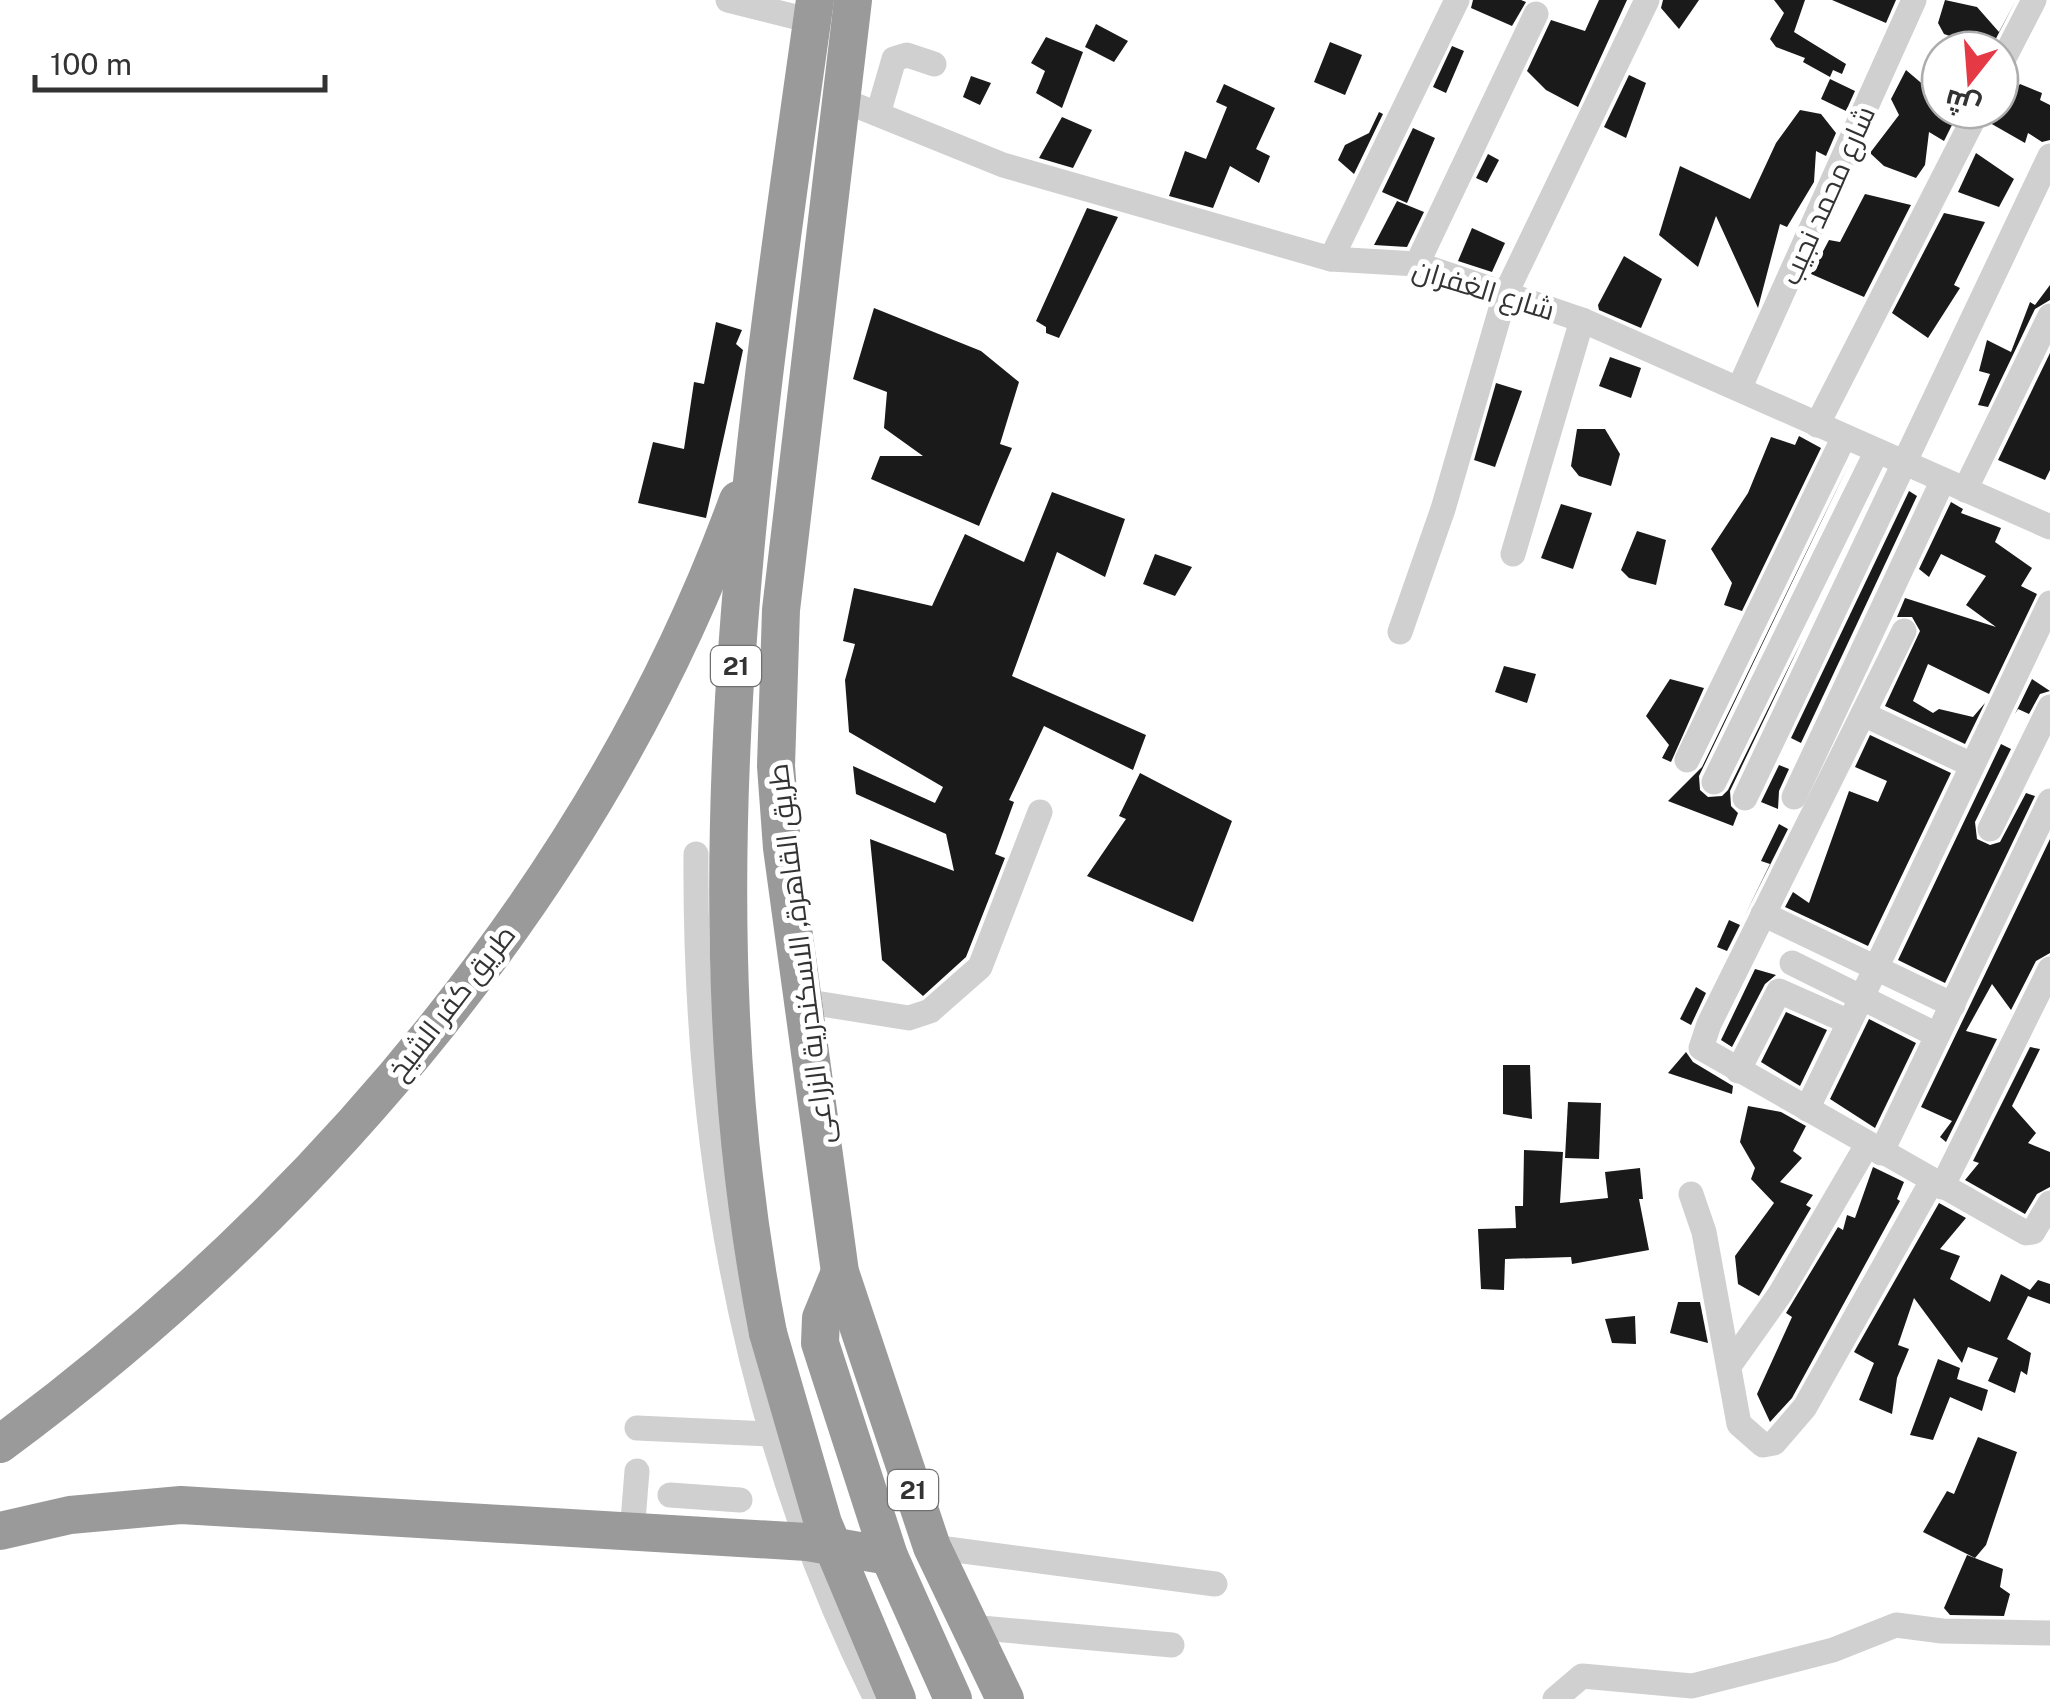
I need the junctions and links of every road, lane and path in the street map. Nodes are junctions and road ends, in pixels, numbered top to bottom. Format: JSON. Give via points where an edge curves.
{"nodes":[{"id":1,"x":728,"y":0,"type":"edge"},
{"id":2,"x":853,"y":0,"type":"edge"},
{"id":3,"x":1457,"y":0,"type":"edge"},
{"id":4,"x":1646,"y":0,"type":"edge"},
{"id":5,"x":1914,"y":0,"type":"edge"},
{"id":6,"x":2034,"y":0,"type":"edge"},
{"id":7,"x":813,"y":11,"type":"edge"},
{"id":8,"x":1536,"y":14,"type":"dead end"},
{"id":9,"x":2019,"y":30,"type":"edge"},
{"id":10,"x":934,"y":64,"type":"dead end"},
{"id":11,"x":840,"y":98,"type":"junction"},
{"id":12,"x":878,"y":114,"type":"junction"},
{"id":13,"x":1968,"y":130,"type":"edge"},
{"id":14,"x":2050,"y":156,"type":"edge"},
{"id":15,"x":1331,"y":259,"type":"junction"},
{"id":16,"x":1417,"y":264,"type":"junction"},
{"id":17,"x":1505,"y":295,"type":"junction"},
{"id":18,"x":2050,"y":316,"type":"edge"},
{"id":19,"x":1582,"y":320,"type":"junction"},
{"id":20,"x":1739,"y":390,"type":"junction"},
{"id":21,"x":1817,"y":425,"type":"junction"},
{"id":22,"x":1844,"y":437,"type":"junction"},
{"id":23,"x":756,"y":451,"type":"junction"},
{"id":24,"x":1877,"y":451,"type":"junction"},
{"id":25,"x":1904,"y":463,"type":"junction"},
{"id":26,"x":1954,"y":485,"type":"junction"},
{"id":27,"x":2047,"y":518,"type":"edge"},
{"id":28,"x":1513,"y":554,"type":"dead end"},
{"id":29,"x":2050,"y":603,"type":"edge"},
{"id":30,"x":1904,"y":631,"type":"dead end"},
{"id":31,"x":1400,"y":632,"type":"dead end"},
{"id":32,"x":2050,"y":707,"type":"edge"},
{"id":33,"x":1863,"y":714,"type":"junction"},
{"id":34,"x":1687,"y":760,"type":"dead end"},
{"id":35,"x":1972,"y":765,"type":"junction"},
{"id":36,"x":1714,"y":782,"type":"dead end"},
{"id":37,"x":1794,"y":797,"type":"dead end"},
{"id":38,"x":1744,"y":798,"type":"dead end"},
{"id":39,"x":2050,"y":801,"type":"edge"},
{"id":40,"x":1040,"y":812,"type":"dead end"},
{"id":41,"x":1990,"y":829,"type":"dead end"},
{"id":42,"x":696,"y":854,"type":"dead end"},
{"id":43,"x":1763,"y":914,"type":"junction"},
{"id":44,"x":1792,"y":963,"type":"dead end"},
{"id":45,"x":1876,"y":968,"type":"junction"},
{"id":46,"x":2050,"y":969,"type":"edge"},
{"id":47,"x":1861,"y":998,"type":"junction"},
{"id":48,"x":803,"y":1001,"type":"junction"},
{"id":49,"x":1953,"y":1005,"type":"junction"},
{"id":50,"x":1849,"y":1022,"type":"junction"},
{"id":51,"x":1937,"y":1036,"type":"junction"},
{"id":52,"x":1738,"y":1071,"type":"junction"},
{"id":53,"x":1807,"y":1109,"type":"junction"},
{"id":54,"x":1874,"y":1149,"type":"junction"},
{"id":55,"x":1937,"y":1184,"type":"junction"},
{"id":56,"x":1691,"y":1194,"type":"dead end"},
{"id":57,"x":2050,"y":1203,"type":"edge"},
{"id":58,"x":840,"y":1272,"type":"junction"},
{"id":59,"x":1729,"y":1366,"type":"junction"},
{"id":60,"x":637,"y":1428,"type":"dead end"},
{"id":61,"x":771,"y":1434,"type":"junction"},
{"id":62,"x":0,"y":1444,"type":"edge"},
{"id":63,"x":637,"y":1471,"type":"dead end"},
{"id":64,"x":670,"y":1495,"type":"dead end"},
{"id":65,"x":707,"y":1497,"type":"junction"},
{"id":66,"x":740,"y":1500,"type":"dead end"},
{"id":67,"x":0,"y":1531,"type":"edge"},
{"id":68,"x":632,"y":1533,"type":"junction"},
{"id":69,"x":707,"y":1537,"type":"junction"},
{"id":70,"x":806,"y":1542,"type":"junction"},
{"id":71,"x":932,"y":1547,"type":"junction"},
{"id":72,"x":888,"y":1556,"type":"junction"},
{"id":73,"x":1215,"y":1584,"type":"dead end"},
{"id":74,"x":970,"y":1627,"type":"junction"},
{"id":75,"x":2050,"y":1632,"type":"edge"},
{"id":76,"x":1172,"y":1645,"type":"dead end"},
{"id":77,"x":876,"y":1699,"type":"edge"},
{"id":78,"x":896,"y":1699,"type":"edge"},
{"id":79,"x":953,"y":1699,"type":"edge"},
{"id":80,"x":1005,"y":1699,"type":"edge"},
{"id":81,"x":1555,"y":1699,"type":"edge"}],
"edges":[{"from":1,"to":7,"type":"street"},
{"from":2,"to":11,"type":"highway","name":"طريق القاهرة, الاسكندرية الزراعى","number":"21"},
{"from":3,"to":15,"type":"street"},
{"from":4,"to":17,"type":"street"},
{"from":5,"to":20,"type":"street","name":"شارع محمد نجيب"},
{"from":6,"to":9,"type":"street"},
{"from":7,"to":23,"type":"highway","name":"طريق القاهرة, الاسكندرية الزراعى","number":"21"},
{"from":8,"to":16,"type":"street"},
{"from":10,"to":12,"type":"street","via":[[907,55],[894,59]]},
{"from":11,"to":12,"type":"street","name":"شارع الغفران"},
{"from":11,"to":48,"type":"highway","name":"طريق القاهرة, الاسكندرية الزراعى","number":"21","via":[[776,688],[782,848]]},
{"from":12,"to":15,"type":"street","name":"شارع الغفران","via":[[1003,165]]},
{"from":13,"to":21,"type":"street"},
{"from":14,"to":25,"type":"street"},
{"from":15,"to":16,"type":"street","name":"شارع الغفران"},
{"from":16,"to":17,"type":"street","name":"شارع الغفران"},
{"from":17,"to":19,"type":"street","name":"شارع الغفران"},
{"from":17,"to":31,"type":"street"},
{"from":18,"to":26,"type":"street"},
{"from":19,"to":20,"type":"street","name":"شارع الغفران"},
{"from":19,"to":28,"type":"street"},
{"from":20,"to":21,"type":"street","name":"شارع الغفران"},
{"from":21,"to":22,"type":"street","name":"شارع الغفران"},
{"from":22,"to":24,"type":"street","name":"شارع الغفران"},
{"from":22,"to":34,"type":"street"},
{"from":23,"to":62,"type":"highway","name":"طريق كفر الشيخ","via":[[705,591],[641,725],[564,852],[475,972],[385,1088],[287,1196],[182,1298]]},
{"from":23,"to":78,"type":"highway","name":"طريق القاهرة, الاسكندرية الزراعى","number":"21","bridge":true,"via":[[734,692],[726,910],[735,1124],[768,1332],[824,1523]]},
{"from":24,"to":25,"type":"street","name":"شارع الغفران"},
{"from":24,"to":36,"type":"street"},
{"from":25,"to":26,"type":"street","name":"شارع الغفران"},
{"from":25,"to":38,"type":"street"},
{"from":26,"to":27,"type":"street","name":"شارع الغفران"},
{"from":26,"to":37,"type":"street"},
{"from":29,"to":35,"type":"street"},
{"from":30,"to":33,"type":"street"},
{"from":32,"to":41,"type":"street"},
{"from":33,"to":35,"type":"street"},
{"from":33,"to":43,"type":"street"},
{"from":35,"to":45,"type":"street"},
{"from":39,"to":49,"type":"street"},
{"from":40,"to":48,"type":"street","via":[[980,967],[930,1011],[909,1018]]},
{"from":42,"to":61,"type":"street","via":[[700,1050],[710,1147],[725,1244]]},
{"from":43,"to":45,"type":"street"},
{"from":43,"to":52,"type":"street","via":[[1700,1042]]},
{"from":44,"to":47,"type":"street"},
{"from":45,"to":47,"type":"street"},
{"from":45,"to":49,"type":"street"},
{"from":46,"to":55,"type":"street"},
{"from":47,"to":50,"type":"street"},
{"from":47,"to":51,"type":"street"},
{"from":48,"to":58,"type":"highway","name":"طريق القاهرة, الاسكندرية الزراعى","number":"21"},
{"from":49,"to":51,"type":"street"},
{"from":50,"to":52,"type":"street","via":[[1780,991]]},
{"from":50,"to":53,"type":"street"},
{"from":51,"to":54,"type":"street"},
{"from":52,"to":53,"type":"street"},
{"from":53,"to":54,"type":"street"},
{"from":54,"to":55,"type":"street"},
{"from":54,"to":59,"type":"street"},
{"from":55,"to":57,"type":"street","via":[[2026,1234]]},
{"from":55,"to":59,"type":"street","via":[[1805,1407],[1774,1443],[1754,1440],[1739,1424]]},
{"from":56,"to":59,"type":"street"},
{"from":58,"to":71,"type":"highway","name":"طريق القاهرة, الاسكندرية الزراعى","number":"21"},
{"from":58,"to":72,"type":"highway","via":[[824,1306],[820,1343]]},
{"from":60,"to":61,"type":"street"},
{"from":61,"to":70,"type":"street"},
{"from":63,"to":68,"type":"street"},
{"from":64,"to":65,"type":"street"},
{"from":65,"to":66,"type":"street"},
{"from":65,"to":69,"type":"street"},
{"from":67,"to":68,"type":"highway","via":[[70,1515],[180,1506]]},
{"from":68,"to":69,"type":"highway"},
{"from":69,"to":70,"type":"highway"},
{"from":70,"to":72,"type":"highway"},
{"from":70,"to":77,"type":"street"},
{"from":71,"to":73,"type":"street"},
{"from":71,"to":74,"type":"highway","name":"طريق القاهرة, الاسكندرية الزراعى","number":"21"},
{"from":72,"to":79,"type":"highway"},
{"from":74,"to":76,"type":"street"},
{"from":74,"to":80,"type":"highway","name":"طريق القاهرة, الاسكندرية الزراعى","number":"21"},
{"from":75,"to":81,"type":"street","via":[[1896,1624],[1832,1650],[1692,1686],[1582,1676]]}]}
